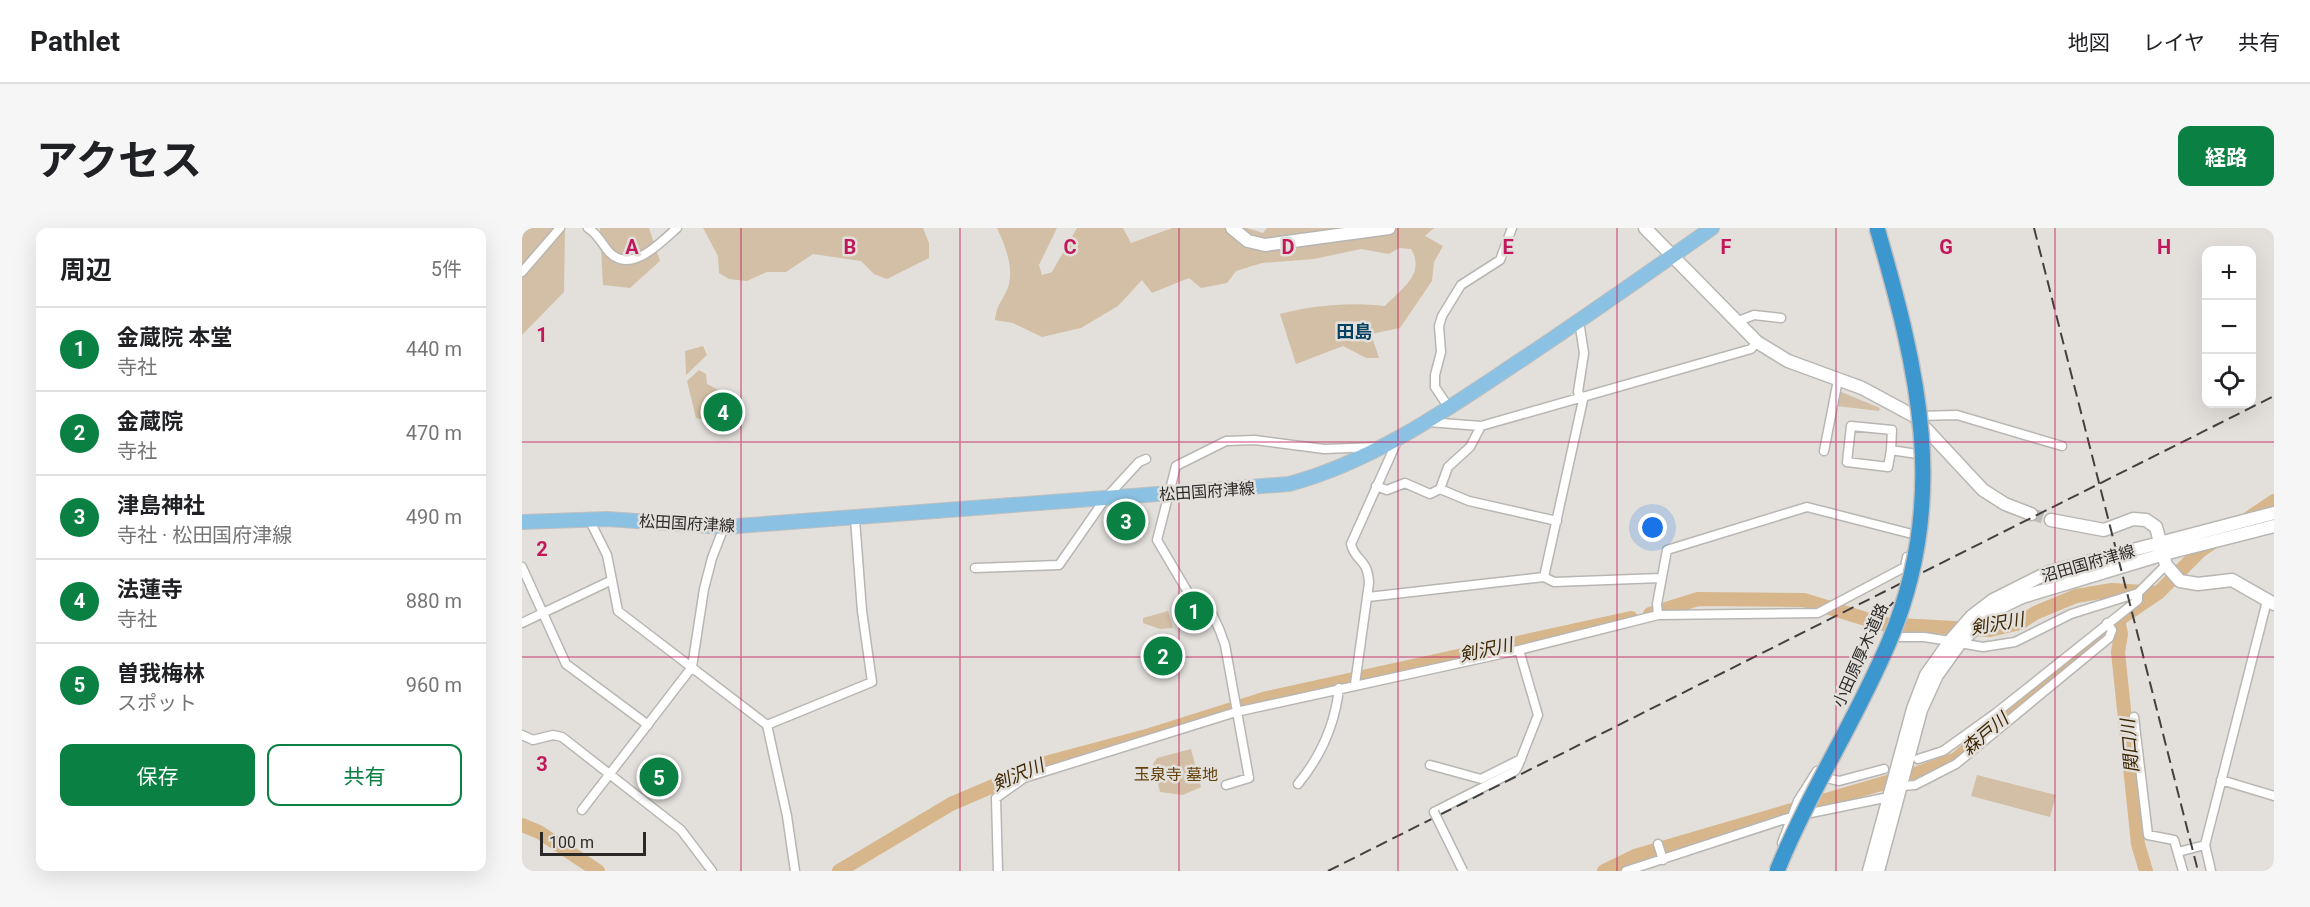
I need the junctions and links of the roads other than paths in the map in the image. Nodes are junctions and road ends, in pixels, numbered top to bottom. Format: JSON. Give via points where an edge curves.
{"nodes":[{"id":1,"x":560,"y":228,"type":"edge"},
{"id":2,"x":588,"y":228,"type":"edge"},
{"id":3,"x":677,"y":228,"type":"edge"},
{"id":4,"x":1232,"y":228,"type":"edge"},
{"id":5,"x":1389,"y":228,"type":"edge"},
{"id":6,"x":1512,"y":228,"type":"edge"},
{"id":7,"x":1712,"y":228,"type":"edge"},
{"id":8,"x":1871,"y":228,"type":"edge"},
{"id":9,"x":1877,"y":228,"type":"edge"},
{"id":10,"x":1886,"y":228,"type":"edge"},
{"id":11,"x":1649,"y":230,"type":"edge"},
{"id":12,"x":1673,"y":256,"type":"junction"},
{"id":13,"x":522,"y":272,"type":"edge"},
{"id":14,"x":1781,"y":318,"type":"dead end"},
{"id":15,"x":1580,"y":321,"type":"junction"},
{"id":16,"x":1736,"y":322,"type":"junction"},
{"id":17,"x":1758,"y":342,"type":"junction"},
{"id":18,"x":1838,"y":380,"type":"junction"},
{"id":19,"x":1580,"y":396,"type":"junction"},
{"id":20,"x":1449,"y":408,"type":"junction"},
{"id":21,"x":1914,"y":416,"type":"junction"},
{"id":22,"x":1428,"y":422,"type":"junction"},
{"id":23,"x":1481,"y":426,"type":"junction"},
{"id":24,"x":1399,"y":436,"type":"junction"},
{"id":25,"x":1380,"y":446,"type":"junction"},
{"id":26,"x":2062,"y":446,"type":"dead end"},
{"id":27,"x":1891,"y":450,"type":"junction"},
{"id":28,"x":1824,"y":451,"type":"dead end"},
{"id":29,"x":1917,"y":454,"type":"junction"},
{"id":30,"x":1146,"y":459,"type":"dead end"},
{"id":31,"x":1376,"y":486,"type":"junction"},
{"id":32,"x":1440,"y":489,"type":"junction"},
{"id":33,"x":1169,"y":494,"type":"junction"},
{"id":34,"x":1105,"y":499,"type":"junction"},
{"id":35,"x":2274,"y":513,"type":"edge"},
{"id":36,"x":2031,"y":514,"type":"tunnel mouth"},
{"id":37,"x":589,"y":519,"type":"junction"},
{"id":38,"x":855,"y":519,"type":"junction"},
{"id":39,"x":2051,"y":520,"type":"tunnel mouth"},
{"id":40,"x":1557,"y":521,"type":"junction"},
{"id":41,"x":522,"y":522,"type":"edge"},
{"id":42,"x":2274,"y":526,"type":"edge"},
{"id":43,"x":724,"y":527,"type":"junction"},
{"id":44,"x":1912,"y":534,"type":"junction"},
{"id":45,"x":2163,"y":554,"type":"junction"},
{"id":46,"x":522,"y":567,"type":"edge"},
{"id":47,"x":975,"y":568,"type":"dead end"},
{"id":48,"x":1544,"y":577,"type":"junction"},
{"id":49,"x":1661,"y":578,"type":"junction"},
{"id":50,"x":612,"y":580,"type":"junction"},
{"id":51,"x":2138,"y":593,"type":"junction"},
{"id":52,"x":1368,"y":597,"type":"junction"},
{"id":53,"x":2270,"y":602,"type":"edge"},
{"id":54,"x":543,"y":612,"type":"junction"},
{"id":55,"x":1658,"y":614,"type":"junction"},
{"id":56,"x":522,"y":623,"type":"edge"},
{"id":57,"x":2110,"y":626,"type":"junction"},
{"id":58,"x":1960,"y":636,"type":"junction"},
{"id":59,"x":1519,"y":650,"type":"junction"},
{"id":60,"x":692,"y":667,"type":"junction"},
{"id":61,"x":1355,"y":684,"type":"junction"},
{"id":62,"x":1339,"y":688,"type":"junction"},
{"id":63,"x":1236,"y":712,"type":"junction"},
{"id":64,"x":2134,"y":717,"type":"dead end"},
{"id":65,"x":648,"y":725,"type":"junction"},
{"id":66,"x":766,"y":725,"type":"junction"},
{"id":67,"x":522,"y":735,"type":"edge"},
{"id":68,"x":1521,"y":759,"type":"junction"},
{"id":69,"x":1918,"y":759,"type":"dead end"},
{"id":70,"x":1431,"y":765,"type":"dead end"},
{"id":71,"x":1895,"y":769,"type":"junction"},
{"id":72,"x":610,"y":772,"type":"junction"},
{"id":73,"x":1815,"y":775,"type":"junction"},
{"id":74,"x":2221,"y":780,"type":"junction"},
{"id":75,"x":1298,"y":784,"type":"dead end"},
{"id":76,"x":1226,"y":785,"type":"dead end"},
{"id":77,"x":1895,"y":792,"type":"junction"},
{"id":78,"x":2274,"y":796,"type":"edge"},
{"id":79,"x":582,"y":810,"type":"dead end"},
{"id":80,"x":1791,"y":817,"type":"junction"},
{"id":81,"x":1658,"y":844,"type":"dead end"},
{"id":82,"x":2205,"y":845,"type":"junction"},
{"id":83,"x":2178,"y":852,"type":"junction"},
{"id":84,"x":1663,"y":860,"type":"junction"},
{"id":85,"x":712,"y":871,"type":"edge"},
{"id":86,"x":795,"y":871,"type":"edge"},
{"id":87,"x":998,"y":871,"type":"edge"},
{"id":88,"x":1463,"y":871,"type":"edge"},
{"id":89,"x":1626,"y":871,"type":"edge"},
{"id":90,"x":1771,"y":871,"type":"edge"},
{"id":91,"x":1777,"y":871,"type":"edge"},
{"id":92,"x":1787,"y":871,"type":"edge"},
{"id":93,"x":1869,"y":871,"type":"edge"},
{"id":94,"x":1878,"y":871,"type":"edge"},
{"id":95,"x":2183,"y":871,"type":"edge"},
{"id":96,"x":2211,"y":871,"type":"edge"}],
"edges":[{"from":1,"to":13,"type":"street"},
{"from":2,"to":3,"type":"street","via":[[613,255],[634,259]]},
{"from":4,"to":5,"type":"main road","via":[[1242,238],[1265,244]]},
{"from":6,"to":20,"type":"street","via":[[1500,260],[1461,285],[1442,316],[1435,387]]},
{"from":7,"to":12,"type":"main road","name":"松田国府津線"},
{"from":8,"to":21,"type":"street","via":[[1900,338]]},
{"from":9,"to":91,"type":"highway","name":"小田原厚木道路","bridge":true,"via":[[1911,352],[1919,400],[1923,482],[1918,541],[1903,606],[1889,642]]},
{"from":10,"to":92,"type":"highway","name":"小田原厚木道路","via":[[1919,350],[1927,400],[1931,483],[1926,542],[1897,645]]},
{"from":11,"to":12,"type":"main road"},
{"from":12,"to":15,"type":"main road","name":"松田国府津線"},
{"from":12,"to":16,"type":"main road"},
{"from":14,"to":16,"type":"street","via":[[1754,315]]},
{"from":15,"to":19,"type":"street","via":[[1584,353]]},
{"from":15,"to":20,"type":"main road","name":"松田国府津線"},
{"from":16,"to":17,"type":"main road"},
{"from":17,"to":18,"type":"main road","via":[[1788,361]]},
{"from":17,"to":19,"type":"street","via":[[1751,349]]},
{"from":18,"to":21,"type":"main road","via":[[1877,395]]},
{"from":18,"to":28,"type":"street"},
{"from":19,"to":23,"type":"street"},
{"from":19,"to":40,"type":"street","via":[[1583,400]]},
{"from":20,"to":22,"type":"main road","name":"松田国府津線"},
{"from":21,"to":26,"type":"street","via":[[1957,415]]},
{"from":21,"to":29,"type":"street"},
{"from":21,"to":36,"type":"main road","via":[[1983,490]]},
{"from":22,"to":23,"type":"street"},
{"from":22,"to":24,"type":"main road","name":"松田国府津線"},
{"from":23,"to":32,"type":"street","via":[[1470,447],[1448,467]]},
{"from":24,"to":25,"type":"main road","name":"松田国府津線"},
{"from":24,"to":31,"type":"street"},
{"from":25,"to":33,"type":"main road","name":"松田国府津線","via":[[1327,472],[1289,484]]},
{"from":25,"to":33,"type":"street","via":[[1323,449],[1255,440],[1226,441],[1176,466]]},
{"from":27,"to":27,"type":"street","via":[[1888,467],[1847,462],[1851,426],[1892,430]]},
{"from":27,"to":29,"type":"street"},
{"from":29,"to":44,"type":"street"},
{"from":30,"to":34,"type":"street"},
{"from":31,"to":32,"type":"street","via":[[1387,490],[1405,483],[1430,494]]},
{"from":31,"to":52,"type":"street","via":[[1351,544],[1368,569]]},
{"from":32,"to":40,"type":"street","via":[[1469,501]]},
{"from":33,"to":34,"type":"main road","name":"松田国府津線"},
{"from":33,"to":63,"type":"street","via":[[1157,540],[1189,594],[1209,607],[1225,645]]},
{"from":34,"to":38,"type":"main road","name":"松田国府津線"},
{"from":34,"to":47,"type":"street","via":[[1059,566]]},
{"from":35,"to":45,"type":"main road","name":"沼田国府津線","via":[[2221,527]]},
{"from":37,"to":41,"type":"main road","name":"松田国府津線"},
{"from":37,"to":43,"type":"main road","name":"松田国府津線"},
{"from":37,"to":50,"type":"street","via":[[607,555]]},
{"from":38,"to":43,"type":"main road","name":"松田国府津線"},
{"from":38,"to":66,"type":"street","via":[[872,682]]},
{"from":39,"to":45,"type":"main road","via":[[2104,530],[2143,519],[2156,527]]},
{"from":40,"to":48,"type":"street"},
{"from":42,"to":45,"type":"main road","name":"沼田国府津線"},
{"from":43,"to":60,"type":"street","via":[[704,589]]},
{"from":44,"to":49,"type":"street","via":[[1807,507],[1667,550]]},
{"from":44,"to":55,"type":"street","via":[[1905,567],[1818,613]]},
{"from":45,"to":51,"type":"street"},
{"from":45,"to":53,"type":"main road","via":[[2180,581],[2198,584],[2232,580]]},
{"from":45,"to":58,"type":"main road","name":"沼田国府津線","via":[[2022,597],[1993,611]]},
{"from":45,"to":58,"type":"main road","name":"沼田国府津線","via":[[2049,572],[2021,584],[1979,611]]},
{"from":46,"to":54,"type":"street"},
{"from":48,"to":49,"type":"street","via":[[1554,582]]},
{"from":48,"to":52,"type":"street"},
{"from":49,"to":55,"type":"street"},
{"from":50,"to":54,"type":"street"},
{"from":50,"to":60,"type":"street","via":[[618,611]]},
{"from":51,"to":57,"type":"street","via":[[2138,600]]},
{"from":51,"to":58,"type":"street","via":[[2070,614],[2015,642],[1983,647]]},
{"from":52,"to":61,"type":"street"},
{"from":53,"to":74,"type":"street"},
{"from":54,"to":56,"type":"street"},
{"from":54,"to":65,"type":"street","via":[[566,664]]},
{"from":55,"to":59,"type":"street"},
{"from":57,"to":69,"type":"street","via":[[1943,751]]},
{"from":57,"to":77,"type":"street","via":[[2109,638],[1956,764]]},
{"from":58,"to":71,"type":"main road","name":"沼田国府津線","via":[[1926,675]]},
{"from":58,"to":73,"type":"street","via":[[1884,637]]},
{"from":59,"to":61,"type":"street"},
{"from":59,"to":68,"type":"street","via":[[1538,715]]},
{"from":60,"to":65,"type":"street"},
{"from":60,"to":66,"type":"street"},
{"from":61,"to":62,"type":"street"},
{"from":62,"to":63,"type":"street"},
{"from":62,"to":75,"type":"street","via":[[1326,740],[1316,762]]},
{"from":63,"to":76,"type":"street","via":[[1249,778]]},
{"from":63,"to":87,"type":"street","via":[[1024,778],[996,798]]},
{"from":64,"to":83,"type":"street","via":[[2148,835],[2174,840]]},
{"from":65,"to":72,"type":"street"},
{"from":66,"to":86,"type":"street"},
{"from":67,"to":72,"type":"street","via":[[533,740],[558,735]]},
{"from":68,"to":70,"type":"street","via":[[1481,779]]},
{"from":68,"to":88,"type":"street","bridge":true,"via":[[1515,771],[1434,812]]},
{"from":71,"to":73,"type":"street","via":[[1839,781]]},
{"from":71,"to":77,"type":"main road","name":"沼田国府津線"},
{"from":72,"to":79,"type":"street"},
{"from":72,"to":85,"type":"street","via":[[681,830]]},
{"from":73,"to":80,"type":"street"},
{"from":74,"to":78,"type":"street"},
{"from":74,"to":82,"type":"street"},
{"from":77,"to":80,"type":"street"},
{"from":77,"to":93,"type":"main road","name":"沼田国府津線"},
{"from":77,"to":94,"type":"main road","name":"沼田国府津線"},
{"from":80,"to":84,"type":"street"},
{"from":80,"to":90,"type":"street"},
{"from":81,"to":84,"type":"street"},
{"from":82,"to":83,"type":"street"},
{"from":82,"to":96,"type":"street"},
{"from":83,"to":95,"type":"street"},
{"from":84,"to":89,"type":"street"}]}
